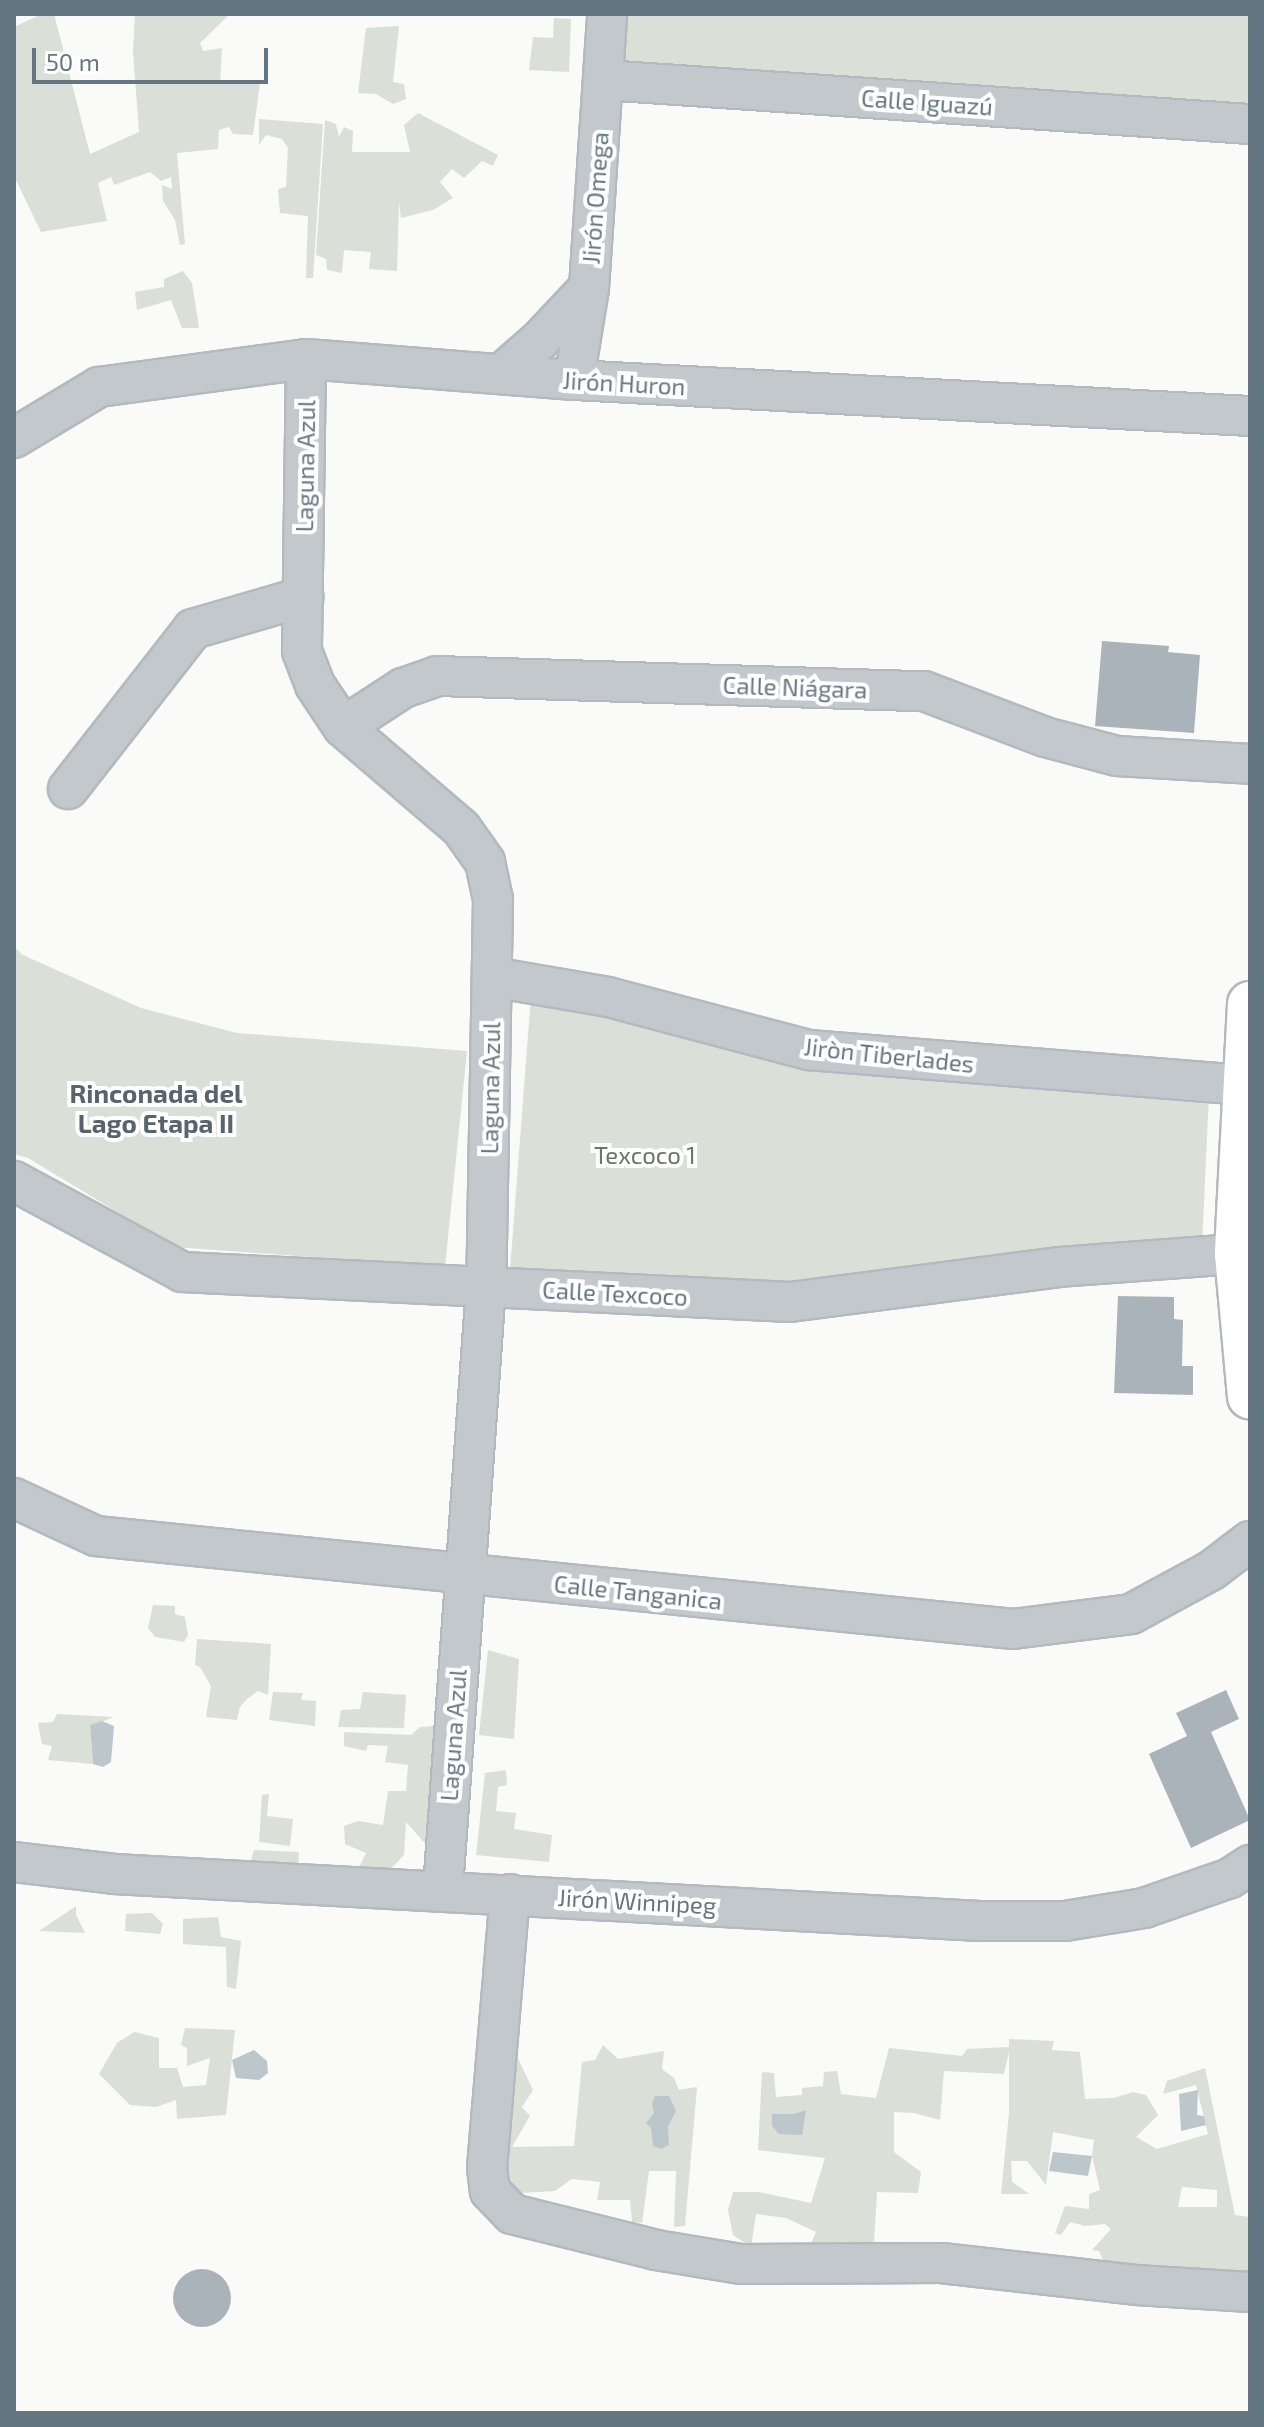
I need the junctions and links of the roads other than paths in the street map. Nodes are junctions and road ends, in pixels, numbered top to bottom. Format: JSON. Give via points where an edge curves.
{"nodes":[{"id":1,"x":607,"y":14,"type":"edge"},
{"id":2,"x":604,"y":80,"type":"junction"},
{"id":3,"x":1250,"y":124,"type":"edge"},
{"id":4,"x":589,"y":288,"type":"junction"},
{"id":5,"x":306,"y":359,"type":"junction"},
{"id":6,"x":501,"y":374,"type":"junction"},
{"id":7,"x":574,"y":380,"type":"junction"},
{"id":8,"x":1250,"y":416,"type":"edge"},
{"id":9,"x":14,"y":438,"type":"edge"},
{"id":10,"x":303,"y":597,"type":"junction"},
{"id":11,"x":343,"y":727,"type":"junction"},
{"id":12,"x":1250,"y":764,"type":"edge"},
{"id":13,"x":68,"y":789,"type":"dead end"},
{"id":14,"x":492,"y":977,"type":"junction"},
{"id":15,"x":1250,"y":1004,"type":"edge"},
{"id":16,"x":1245,"y":1085,"type":"junction"},
{"id":17,"x":14,"y":1181,"type":"edge"},
{"id":18,"x":1237,"y":1254,"type":"junction"},
{"id":19,"x":486,"y":1287,"type":"junction"},
{"id":20,"x":1250,"y":1396,"type":"edge"},
{"id":21,"x":14,"y":1498,"type":"edge"},
{"id":22,"x":1250,"y":1541,"type":"edge"},
{"id":23,"x":464,"y":1575,"type":"junction"},
{"id":24,"x":14,"y":1862,"type":"edge"},
{"id":25,"x":1250,"y":1865,"type":"edge"},
{"id":26,"x":443,"y":1889,"type":"junction"},
{"id":27,"x":510,"y":1894,"type":"junction"},
{"id":28,"x":1250,"y":2292,"type":"edge"}],
"edges":[{"from":1,"to":2,"type":"street","name":"Jirón Omega"},
{"from":2,"to":3,"type":"street","name":"Calle Iguazú"},
{"from":2,"to":4,"type":"street","name":"Jirón Omega"},
{"from":4,"to":6,"type":"street"},
{"from":4,"to":7,"type":"street","name":"Jirón Omega"},
{"from":5,"to":6,"type":"street","name":"Jirón Huron"},
{"from":5,"to":9,"type":"street","name":"Jirón Huron","via":[[99,387]]},
{"from":5,"to":10,"type":"street","name":"Laguna Azul"},
{"from":6,"to":7,"type":"street","name":"Jirón Huron"},
{"from":7,"to":8,"type":"street","name":"Jirón Huron"},
{"from":10,"to":11,"type":"street","name":"Laguna Azul","via":[[302,651],[315,685]]},
{"from":10,"to":13,"type":"street","via":[[193,629]]},
{"from":11,"to":12,"type":"street","name":"Calle Niágara","via":[[403,688],[437,676],[924,691],[1045,737],[1117,756]]},
{"from":11,"to":14,"type":"street","name":"Laguna Azul","via":[[461,828],[485,862],[493,900]]},
{"from":14,"to":16,"type":"street","name":"Jiròn Tiberlades","via":[[608,997],[809,1050]]},
{"from":14,"to":19,"type":"street","name":"Laguna Azul"},
{"from":15,"to":16,"type":"street"},
{"from":16,"to":18,"type":"street"},
{"from":17,"to":19,"type":"street","name":"Calle Texcoco","via":[[182,1272]]},
{"from":18,"to":19,"type":"street","name":"Calle Texcoco","via":[[1059,1267],[790,1302]]},
{"from":18,"to":20,"type":"street"},
{"from":19,"to":23,"type":"street","name":"Laguna Azul"},
{"from":21,"to":23,"type":"street","name":"Calle Tanganica","via":[[96,1536]]},
{"from":22,"to":23,"type":"street","name":"Calle Tanganica","via":[[1212,1570],[1131,1614],[1013,1629]]},
{"from":23,"to":26,"type":"street","name":"Laguna Azul"},
{"from":24,"to":26,"type":"street","name":"Jirón Winnipeg","via":[[114,1874]]},
{"from":25,"to":27,"type":"street","name":"Jirón Winnipeg","via":[[1230,1878],[1144,1908],[1065,1921],[980,1921]]},
{"from":26,"to":27,"type":"street","name":"Jirón Winnipeg"},
{"from":27,"to":28,"type":"street","via":[[487,2180],[495,2201],[512,2214],[656,2250],[741,2264],[941,2263]]}]}
